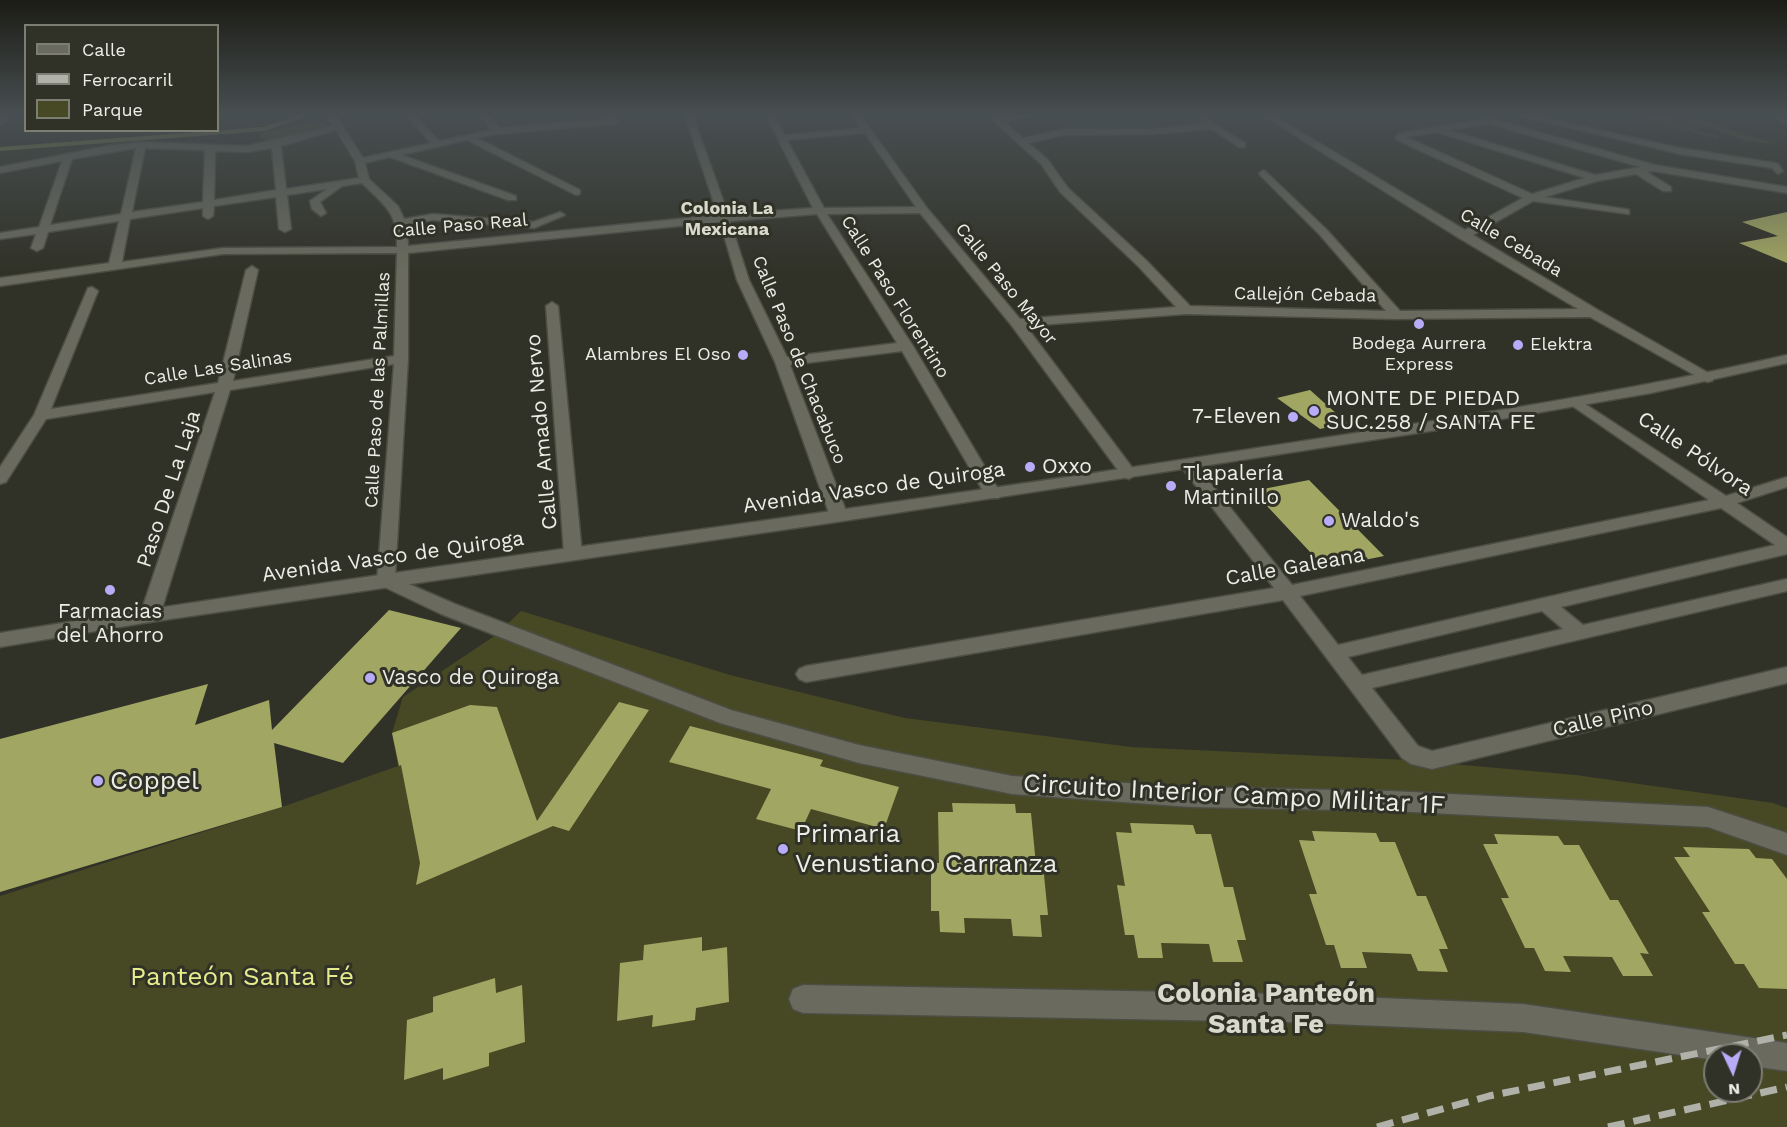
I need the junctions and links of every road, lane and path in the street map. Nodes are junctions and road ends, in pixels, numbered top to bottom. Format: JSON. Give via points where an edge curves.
{"nodes":[{"id":1,"x":64,"y":169,"type":"edge"},
{"id":2,"x":136,"y":169,"type":"edge"},
{"id":3,"x":210,"y":169,"type":"edge"},
{"id":4,"x":280,"y":169,"type":"edge"},
{"id":5,"x":362,"y":169,"type":"edge"},
{"id":6,"x":430,"y":169,"type":"edge"},
{"id":7,"x":529,"y":169,"type":"edge"},
{"id":8,"x":707,"y":169,"type":"edge"},
{"id":9,"x":799,"y":169,"type":"edge"},
{"id":10,"x":895,"y":169,"type":"edge"},
{"id":11,"x":1049,"y":169,"type":"edge"},
{"id":12,"x":1353,"y":169,"type":"edge"},
{"id":13,"x":1467,"y":169,"type":"edge"},
{"id":14,"x":1565,"y":169,"type":"edge"},
{"id":15,"x":1651,"y":169,"type":"edge"},
{"id":16,"x":1658,"y":169,"type":"edge"},
{"id":17,"x":1638,"y":171,"type":"junction"},
{"id":18,"x":1264,"y":173,"type":"dead end"},
{"id":19,"x":1595,"y":178,"type":"junction"},
{"id":20,"x":364,"y":180,"type":"junction"},
{"id":21,"x":344,"y":183,"type":"junction"},
{"id":22,"x":1667,"y":189,"type":"dead end"},
{"id":23,"x":1787,"y":190,"type":"edge"},
{"id":24,"x":283,"y":192,"type":"junction"},
{"id":25,"x":576,"y":192,"type":"dead end"},
{"id":26,"x":512,"y":198,"type":"dead end"},
{"id":27,"x":1531,"y":198,"type":"junction"},
{"id":28,"x":209,"y":204,"type":"junction"},
{"id":29,"x":923,"y":210,"type":"junction"},
{"id":30,"x":820,"y":211,"type":"junction"},
{"id":31,"x":1625,"y":212,"type":"dead end"},
{"id":32,"x":321,"y":213,"type":"dead end"},
{"id":33,"x":560,"y":215,"type":"dead end"},
{"id":34,"x":208,"y":216,"type":"dead end"},
{"id":35,"x":127,"y":217,"type":"junction"},
{"id":36,"x":723,"y":218,"type":"junction"},
{"id":37,"x":401,"y":224,"type":"junction"},
{"id":38,"x":285,"y":229,"type":"dead end"},
{"id":39,"x":42,"y":230,"type":"junction"},
{"id":40,"x":0,"y":236,"type":"edge"},
{"id":41,"x":1463,"y":236,"type":"junction"},
{"id":42,"x":37,"y":248,"type":"dead end"},
{"id":43,"x":402,"y":250,"type":"junction"},
{"id":44,"x":115,"y":265,"type":"junction"},
{"id":45,"x":252,"y":270,"type":"dead end"},
{"id":46,"x":0,"y":282,"type":"edge"},
{"id":47,"x":92,"y":291,"type":"dead end"},
{"id":48,"x":552,"y":306,"type":"dead end"},
{"id":49,"x":1186,"y":310,"type":"junction"},
{"id":50,"x":1593,"y":313,"type":"junction"},
{"id":51,"x":1396,"y":315,"type":"junction"},
{"id":52,"x":1017,"y":323,"type":"junction"},
{"id":53,"x":906,"y":346,"type":"junction"},
{"id":54,"x":1787,"y":358,"type":"edge"},
{"id":55,"x":401,"y":359,"type":"junction"},
{"id":56,"x":782,"y":362,"type":"junction"},
{"id":57,"x":1707,"y":378,"type":"junction"},
{"id":58,"x":224,"y":387,"type":"junction"},
{"id":59,"x":1576,"y":402,"type":"junction"},
{"id":60,"x":41,"y":415,"type":"junction"},
{"id":61,"x":1187,"y":464,"type":"junction"},
{"id":62,"x":2,"y":472,"type":"edge"},
{"id":63,"x":1129,"y":474,"type":"junction"},
{"id":64,"x":1787,"y":482,"type":"edge"},
{"id":65,"x":993,"y":494,"type":"junction"},
{"id":66,"x":1724,"y":502,"type":"junction"},
{"id":67,"x":839,"y":516,"type":"junction"},
{"id":68,"x":1787,"y":547,"type":"edge"},
{"id":69,"x":573,"y":554,"type":"junction"},
{"id":70,"x":386,"y":581,"type":"junction"},
{"id":71,"x":1787,"y":585,"type":"edge"},
{"id":72,"x":1289,"y":592,"type":"junction"},
{"id":73,"x":1546,"y":604,"type":"junction"},
{"id":74,"x":150,"y":615,"type":"junction"},
{"id":75,"x":1580,"y":633,"type":"junction"},
{"id":76,"x":0,"y":640,"type":"edge"},
{"id":77,"x":1333,"y":653,"type":"junction"},
{"id":78,"x":806,"y":674,"type":"dead end"},
{"id":79,"x":1787,"y":675,"type":"edge"},
{"id":80,"x":1357,"y":684,"type":"junction"},
{"id":81,"x":1787,"y":844,"type":"edge"},
{"id":82,"x":803,"y":999,"type":"dead end"},
{"id":83,"x":1787,"y":1058,"type":"edge"}],
"edges":[{"from":1,"to":39,"type":"street"},
{"from":2,"to":35,"type":"street"},
{"from":3,"to":28,"type":"street"},
{"from":4,"to":24,"type":"street"},
{"from":5,"to":20,"type":"street"},
{"from":6,"to":26,"type":"street"},
{"from":7,"to":25,"type":"street"},
{"from":8,"to":36,"type":"street","name":"Calle Paso de Chacabuco"},
{"from":9,"to":30,"type":"street","name":"Calle Paso Florentino"},
{"from":10,"to":29,"type":"street","name":"Calle Paso Mayor"},
{"from":11,"to":49,"type":"street","via":[[1064,190]]},
{"from":12,"to":41,"type":"street","name":"Calle Cebada"},
{"from":13,"to":27,"type":"street"},
{"from":14,"to":19,"type":"street"},
{"from":15,"to":17,"type":"street"},
{"from":16,"to":23,"type":"street"},
{"from":17,"to":19,"type":"street"},
{"from":17,"to":22,"type":"street"},
{"from":18,"to":51,"type":"street","via":[[1323,232]]},
{"from":19,"to":27,"type":"street"},
{"from":20,"to":21,"type":"street"},
{"from":20,"to":37,"type":"street","via":[[394,208]]},
{"from":21,"to":24,"type":"street"},
{"from":21,"to":32,"type":"street","via":[[315,201]]},
{"from":24,"to":28,"type":"street"},
{"from":24,"to":38,"type":"street"},
{"from":27,"to":31,"type":"street"},
{"from":27,"to":41,"type":"street"},
{"from":28,"to":34,"type":"street"},
{"from":28,"to":35,"type":"street"},
{"from":29,"to":30,"type":"street","name":"Calle Paso Real"},
{"from":29,"to":52,"type":"street","name":"Calle Paso Mayor"},
{"from":30,"to":36,"type":"street","name":"Calle Paso Real"},
{"from":30,"to":53,"type":"street","name":"Calle Paso Florentino"},
{"from":33,"to":37,"type":"street","via":[[534,225],[433,217]]},
{"from":35,"to":39,"type":"street"},
{"from":35,"to":44,"type":"street"},
{"from":36,"to":43,"type":"street","name":"Calle Paso Real"},
{"from":36,"to":56,"type":"street","name":"Calle Paso de Chacabuco","via":[[743,280]]},
{"from":37,"to":43,"type":"street","name":"Calle Paso de las Palmillas"},
{"from":39,"to":40,"type":"street"},
{"from":39,"to":42,"type":"street"},
{"from":41,"to":50,"type":"street","name":"Calle Cebada"},
{"from":43,"to":44,"type":"street","name":"Calle Paso Real","via":[[223,250]]},
{"from":43,"to":55,"type":"street","name":"Calle Paso de las Palmillas"},
{"from":44,"to":46,"type":"street","name":"Calle Paso Real"},
{"from":45,"to":58,"type":"street","name":"Paso De La Laja"},
{"from":47,"to":60,"type":"street"},
{"from":48,"to":69,"type":"street","name":"Calle Amado Nervo"},
{"from":49,"to":51,"type":"street","name":"Callejón Cebada"},
{"from":49,"to":52,"type":"street","name":"Callejón Cebada"},
{"from":50,"to":51,"type":"street","name":"Callejón Cebada"},
{"from":50,"to":57,"type":"street","name":"Calle Cebada"},
{"from":52,"to":63,"type":"street","name":"Calle Paso Mayor"},
{"from":53,"to":56,"type":"street"},
{"from":53,"to":65,"type":"street","name":"Calle Paso Florentino"},
{"from":54,"to":57,"type":"street","name":"Avenida Vasco de Quiroga"},
{"from":55,"to":58,"type":"street","name":"Calle Las Salinas"},
{"from":55,"to":70,"type":"street","name":"Calle Paso de las Palmillas"},
{"from":56,"to":67,"type":"street","name":"Calle Paso de Chacabuco"},
{"from":57,"to":59,"type":"street","name":"Avenida Vasco de Quiroga"},
{"from":58,"to":60,"type":"street","name":"Calle Las Salinas"},
{"from":58,"to":74,"type":"street","name":"Paso De La Laja"},
{"from":59,"to":61,"type":"street","name":"Avenida Vasco de Quiroga"},
{"from":59,"to":66,"type":"street","name":"Calle Pólvora"},
{"from":60,"to":62,"type":"street"},
{"from":61,"to":63,"type":"street","name":"Avenida Vasco de Quiroga"},
{"from":61,"to":72,"type":"street"},
{"from":63,"to":65,"type":"street","name":"Avenida Vasco de Quiroga"},
{"from":64,"to":66,"type":"street","name":"Calle Galeana"},
{"from":65,"to":67,"type":"street","name":"Avenida Vasco de Quiroga"},
{"from":66,"to":68,"type":"street","name":"Calle Pólvora"},
{"from":66,"to":72,"type":"street","name":"Calle Galeana"},
{"from":67,"to":69,"type":"street","name":"Avenida Vasco de Quiroga"},
{"from":68,"to":73,"type":"street","name":"Calle Pólvora"},
{"from":69,"to":70,"type":"street","name":"Avenida Vasco de Quiroga"},
{"from":70,"to":74,"type":"street","name":"Avenida Vasco de Quiroga"},
{"from":70,"to":81,"type":"street","name":"Circuito Interior Campo Militar 1F","via":[[448,609],[728,717],[859,754],[1012,785],[1191,797],[1391,801],[1708,817]]},
{"from":71,"to":75,"type":"street"},
{"from":72,"to":77,"type":"street"},
{"from":72,"to":78,"type":"street","name":"Calle Galeana"},
{"from":73,"to":75,"type":"street"},
{"from":73,"to":77,"type":"street","name":"Calle Pólvora"},
{"from":74,"to":76,"type":"street","name":"Avenida Vasco de Quiroga"},
{"from":75,"to":80,"type":"street"},
{"from":77,"to":80,"type":"street"},
{"from":79,"to":80,"type":"street","name":"Calle Pino","via":[[1432,760],[1410,752]]},
{"from":82,"to":83,"type":"street","via":[[1286,1008],[1523,1018]]}]}
